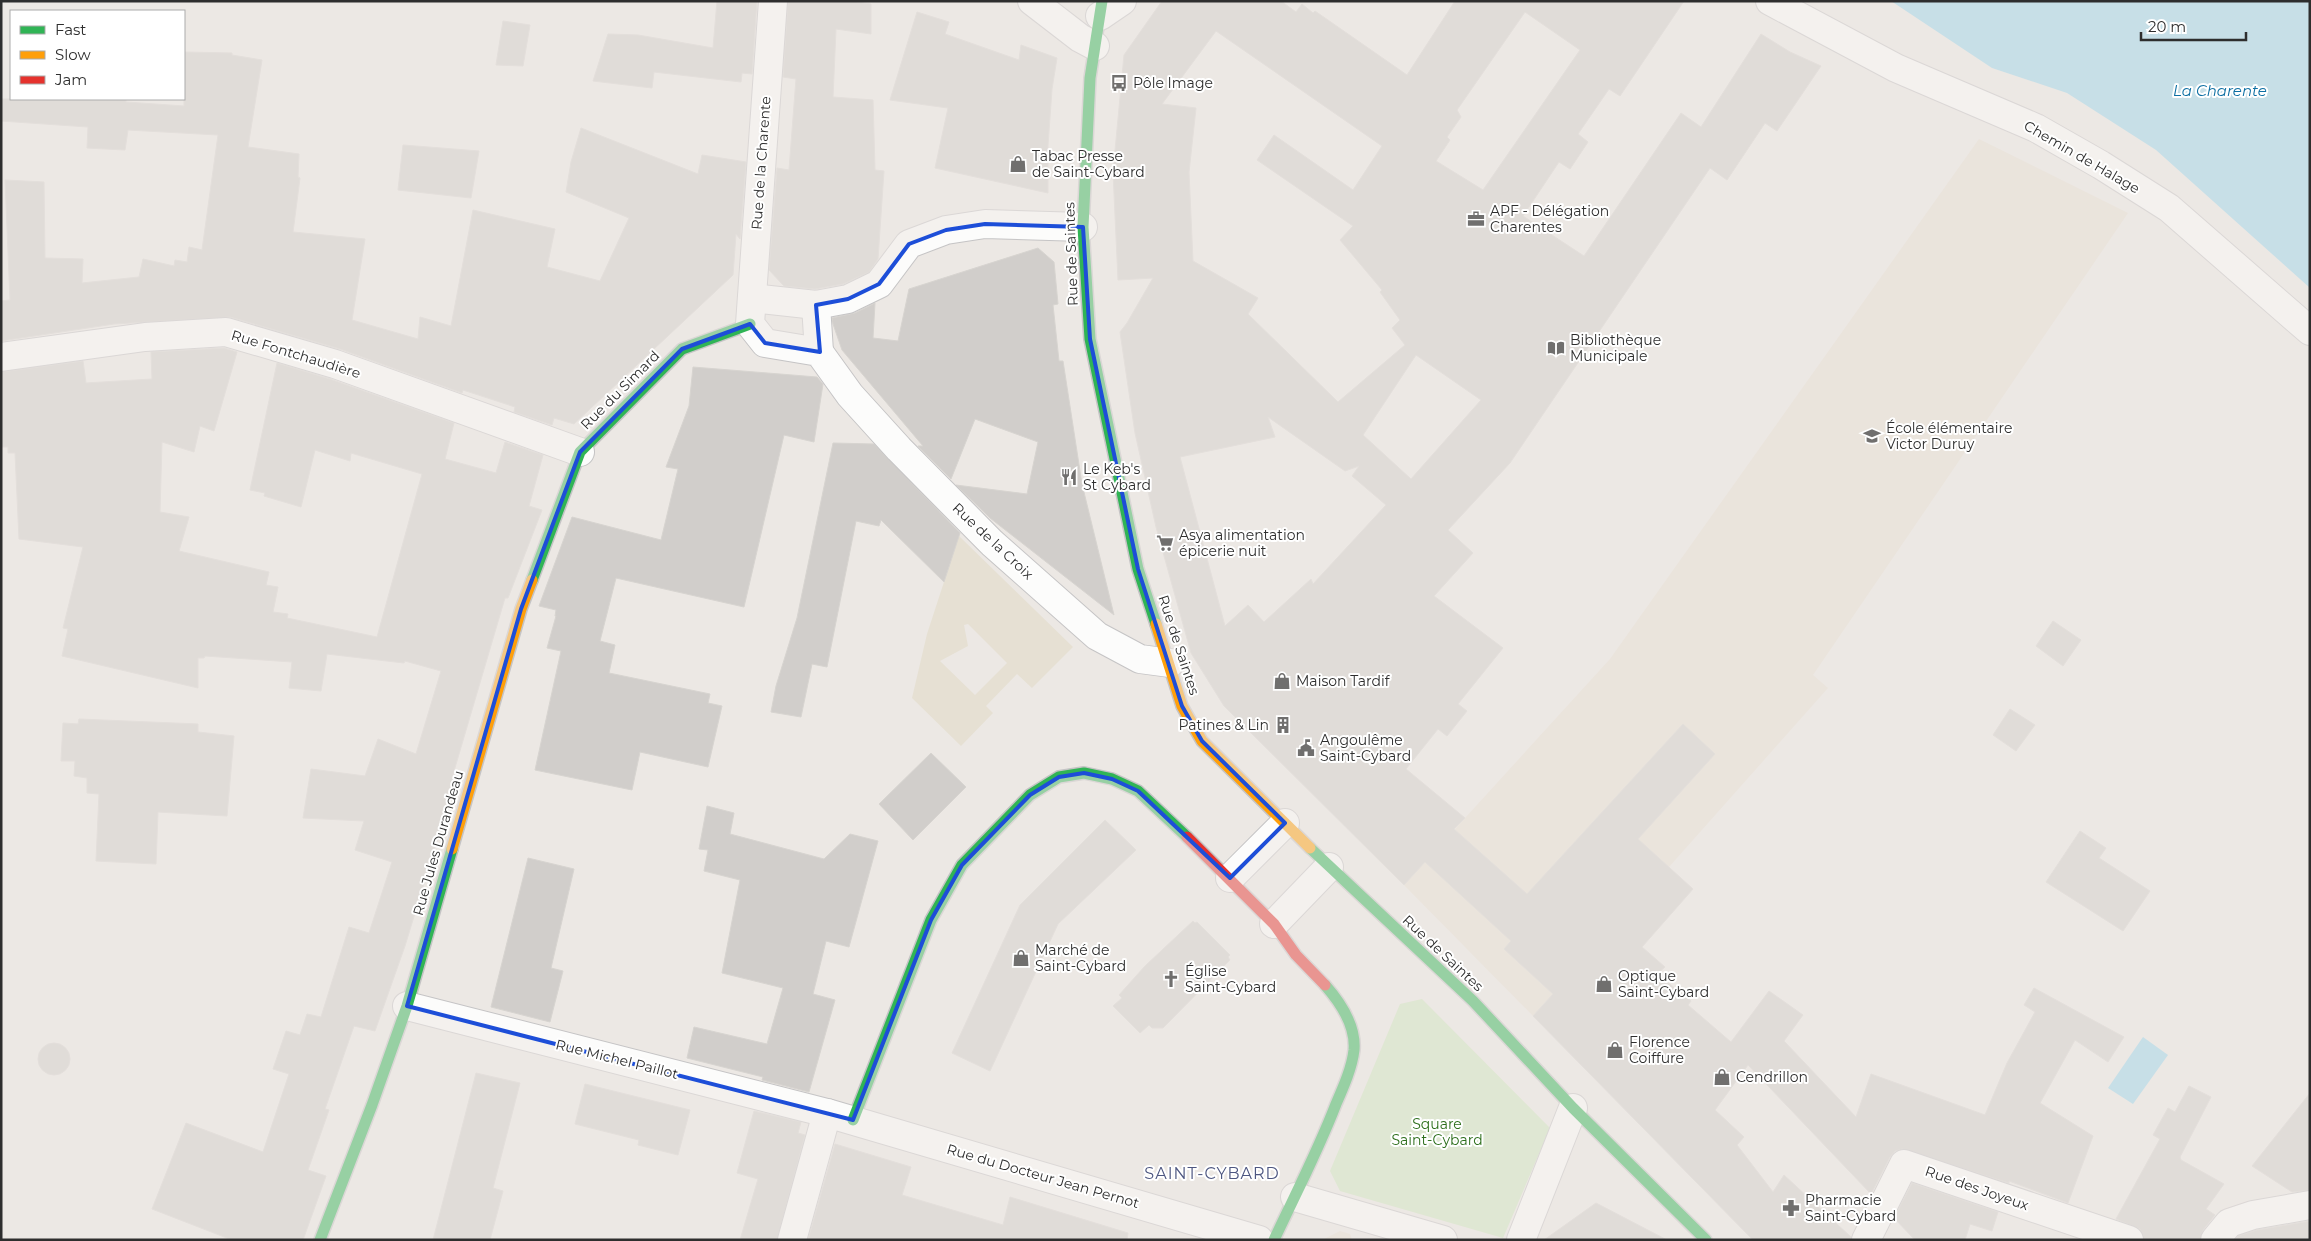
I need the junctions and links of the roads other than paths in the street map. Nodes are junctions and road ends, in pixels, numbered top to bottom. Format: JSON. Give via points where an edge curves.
{"nodes":[{"id":1,"x":773,"y":1,"type":"edge"},
{"id":2,"x":1032,"y":1,"type":"edge"},
{"id":3,"x":1770,"y":1,"type":"edge"},
{"id":4,"x":1108,"y":6,"type":"edge"},
{"id":5,"x":1095,"y":46,"type":"junction"},
{"id":6,"x":1083,"y":227,"type":"junction"},
{"id":7,"x":816,"y":305,"type":"junction"},
{"id":8,"x":751,"y":311,"type":"junction"},
{"id":9,"x":2310,"y":331,"type":"edge"},
{"id":10,"x":819,"y":352,"type":"junction"},
{"id":11,"x":1,"y":357,"type":"edge"},
{"id":12,"x":580,"y":452,"type":"junction"},
{"id":13,"x":1170,"y":663,"type":"junction"},
{"id":14,"x":1285,"y":823,"type":"junction"},
{"id":15,"x":1329,"y":867,"type":"junction"},
{"id":16,"x":1230,"y":878,"type":"junction"},
{"id":17,"x":1274,"y":924,"type":"junction"},
{"id":18,"x":408,"y":1006,"type":"junction"},
{"id":19,"x":1573,"y":1108,"type":"junction"},
{"id":20,"x":827,"y":1112,"type":"junction"},
{"id":21,"x":853,"y":1120,"type":"junction"},
{"id":22,"x":1294,"y":1196,"type":"junction"},
{"id":23,"x":2310,"y":1205,"type":"edge"},
{"id":24,"x":320,"y":1240,"type":"edge"},
{"id":25,"x":792,"y":1240,"type":"edge"},
{"id":26,"x":1258,"y":1240,"type":"edge"},
{"id":27,"x":1274,"y":1240,"type":"edge"},
{"id":28,"x":1443,"y":1240,"type":"edge"},
{"id":29,"x":1521,"y":1240,"type":"edge"},
{"id":30,"x":1706,"y":1240,"type":"edge"},
{"id":31,"x":1866,"y":1240,"type":"edge"},
{"id":32,"x":2129,"y":1240,"type":"edge"},
{"id":33,"x":2215,"y":1240,"type":"edge"}],
"edges":[{"from":1,"to":8,"type":"street","name":"Rue de la Charente"},
{"from":2,"to":5,"type":"street"},
{"from":3,"to":9,"type":"street","name":"Chemin de Halage","via":[[1872,57],[2036,128],[2101,166],[2169,208]]},
{"from":4,"to":5,"type":"street","name":"Rue de Saintes"},
{"from":5,"to":6,"type":"street","name":"Rue de Saintes","via":[[1090,78]]},
{"from":6,"to":7,"type":"street","via":[[985,224],[946,230],[909,244],[879,284],[848,299]]},
{"from":6,"to":13,"type":"street","name":"Rue de Saintes","via":[[1090,339],[1138,569]]},
{"from":7,"to":8,"type":"street"},
{"from":7,"to":10,"type":"street"},
{"from":8,"to":10,"type":"street","via":[[765,343]]},
{"from":8,"to":12,"type":"street","name":"Rue du Simard","via":[[682,349]]},
{"from":10,"to":13,"type":"street","name":"Rue de la Croix","via":[[841,383],[899,449],[992,543],[1097,636],[1140,659]]},
{"from":11,"to":12,"type":"street","name":"Rue Fontchaudière","via":[[144,337],[226,332],[335,364]]},
{"from":12,"to":18,"type":"street","name":"Rue Jules Durandeau","via":[[522,609]]},
{"from":13,"to":14,"type":"street","name":"Rue de Saintes","via":[[1182,706],[1202,741]]},
{"from":14,"to":15,"type":"street","name":"Rue de Saintes"},
{"from":14,"to":16,"type":"street"},
{"from":15,"to":17,"type":"street"},
{"from":15,"to":19,"type":"street","name":"Rue de Saintes","via":[[1472,1001]]},
{"from":16,"to":17,"type":"street"},
{"from":16,"to":21,"type":"street","via":[[1138,791],[1112,779],[1084,773],[1059,777],[1030,795],[962,865],[931,920]]},
{"from":17,"to":22,"type":"street","via":[[1296,954],[1338,999],[1351,1026],[1354,1049],[1343,1088]]},
{"from":18,"to":20,"type":"street","name":"Rue Michel Paillot"},
{"from":18,"to":24,"type":"street","name":"Rue Jules Durandeau"},
{"from":19,"to":29,"type":"street"},
{"from":19,"to":30,"type":"street","name":"Rue de Saintes"},
{"from":20,"to":21,"type":"street","name":"Rue du Docteur Jean Pernot"},
{"from":20,"to":25,"type":"street"},
{"from":21,"to":26,"type":"street","name":"Rue du Docteur Jean Pernot"},
{"from":22,"to":27,"type":"street"},
{"from":22,"to":28,"type":"street"},
{"from":23,"to":33,"type":"street","via":[[2253,1215],[2229,1223]]},
{"from":31,"to":32,"type":"street","name":"Rue des Joyeux","via":[[1904,1164]]}]}
